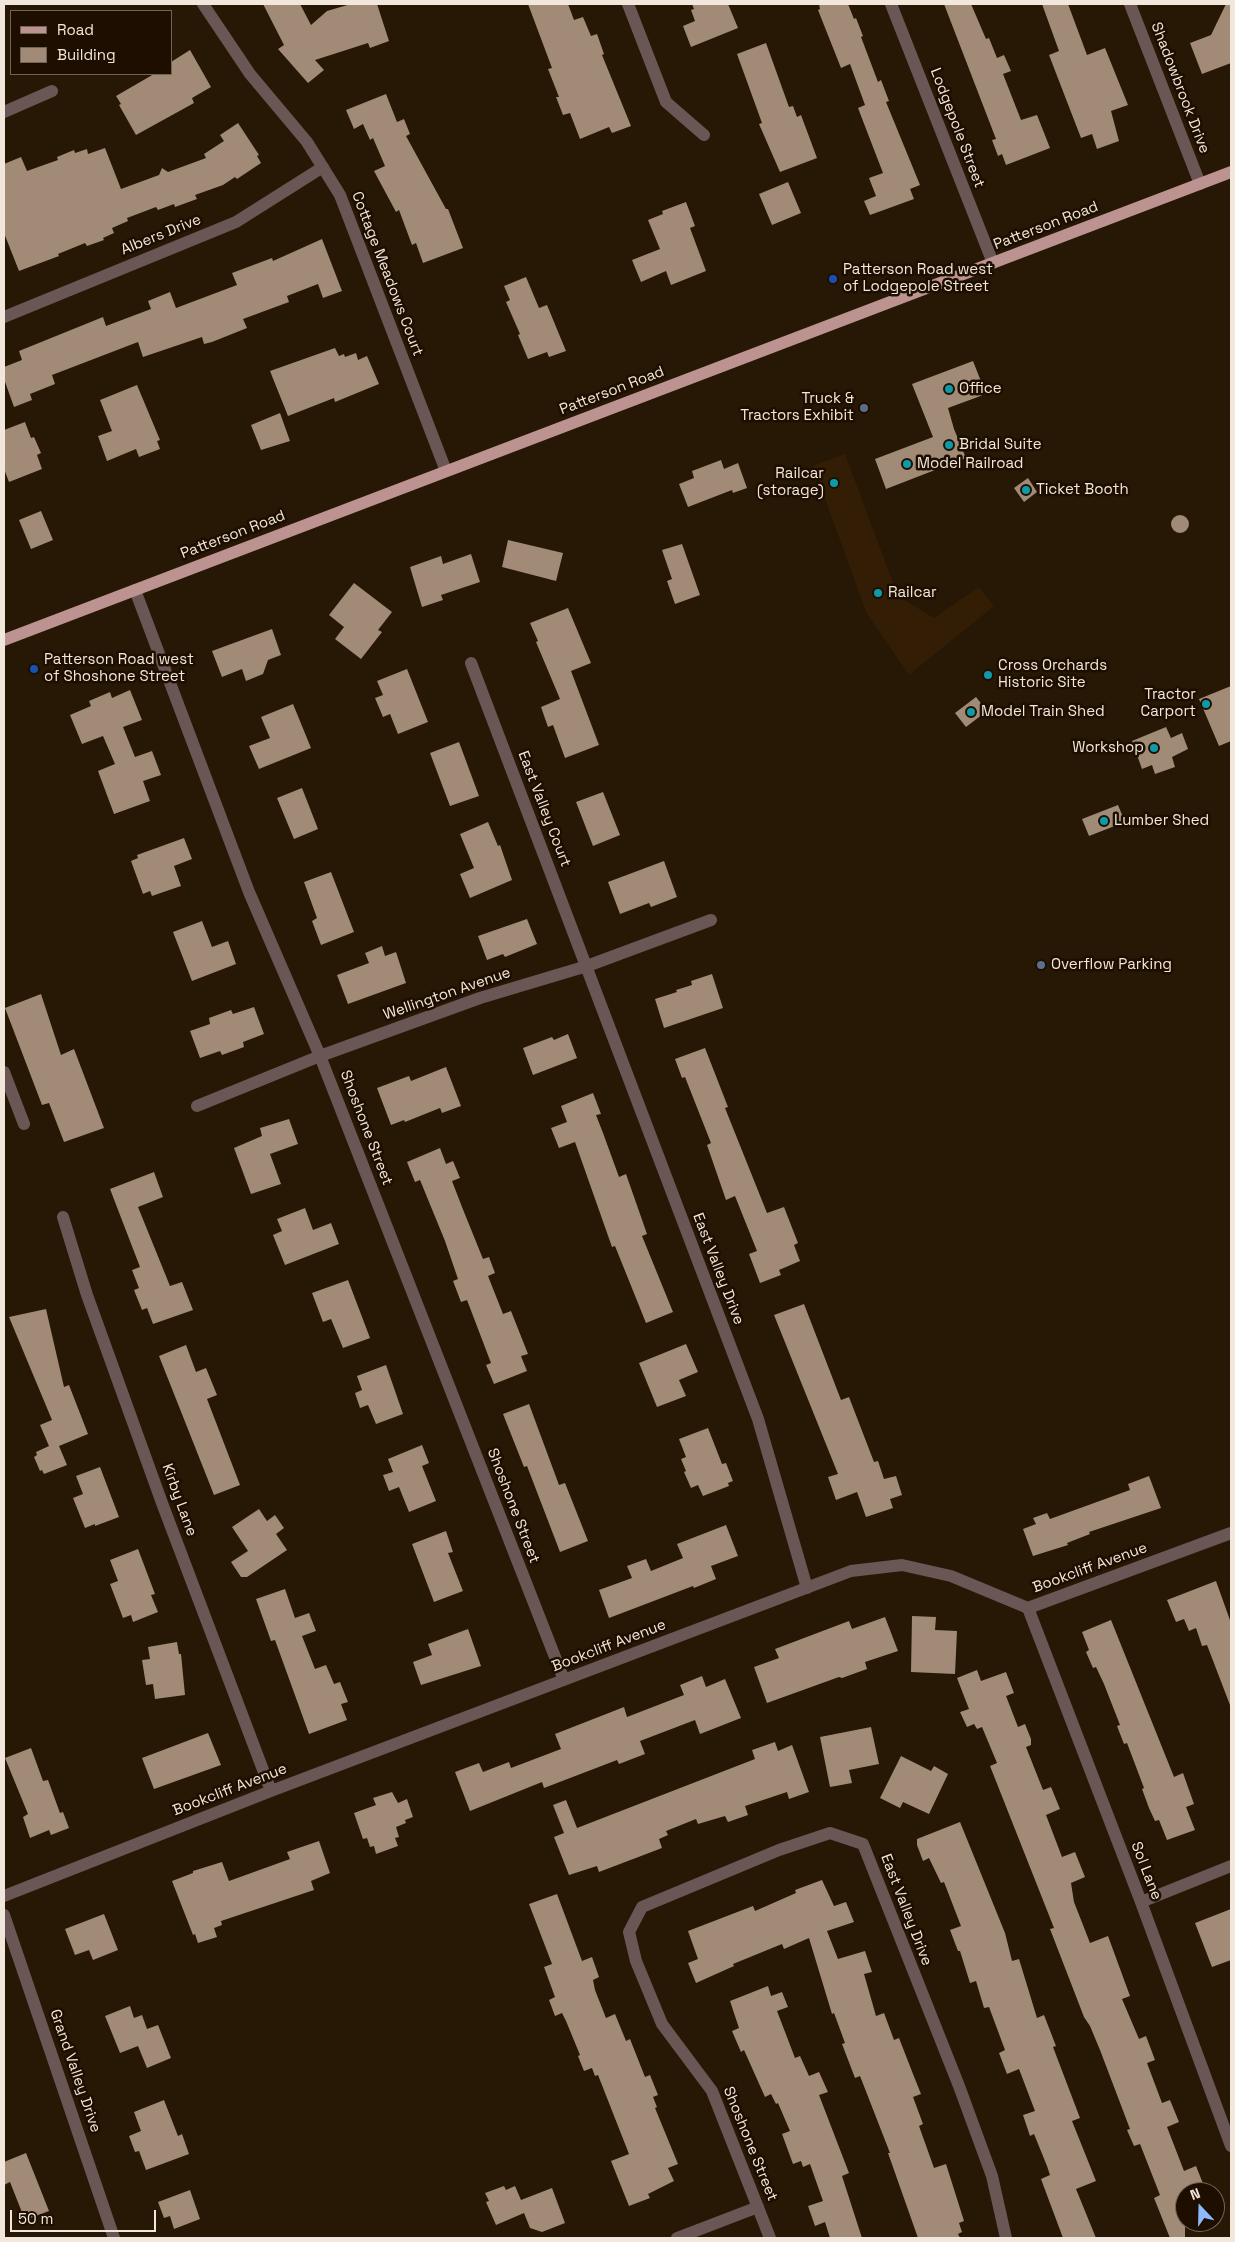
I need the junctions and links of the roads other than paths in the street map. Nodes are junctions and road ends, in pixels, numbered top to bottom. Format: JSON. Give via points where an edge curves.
{"nodes":[{"id":1,"x":203,"y":4,"type":"edge"},
{"id":2,"x":628,"y":4,"type":"edge"},
{"id":3,"x":891,"y":4,"type":"edge"},
{"id":4,"x":1130,"y":4,"type":"edge"},
{"id":5,"x":52,"y":91,"type":"dead end"},
{"id":6,"x":4,"y":112,"type":"edge"},
{"id":7,"x":704,"y":135,"type":"dead end"},
{"id":8,"x":323,"y":167,"type":"junction"},
{"id":9,"x":1231,"y":172,"type":"edge"},
{"id":10,"x":1200,"y":184,"type":"junction"},
{"id":11,"x":993,"y":263,"type":"junction"},
{"id":12,"x":4,"y":317,"type":"edge"},
{"id":13,"x":446,"y":471,"type":"junction"},
{"id":14,"x":135,"y":590,"type":"junction"},
{"id":15,"x":4,"y":640,"type":"edge"},
{"id":16,"x":471,"y":663,"type":"dead end"},
{"id":17,"x":711,"y":920,"type":"dead end"},
{"id":18,"x":587,"y":966,"type":"junction"},
{"id":19,"x":320,"y":1056,"type":"junction"},
{"id":20,"x":4,"y":1072,"type":"edge"},
{"id":21,"x":197,"y":1106,"type":"dead end"},
{"id":22,"x":24,"y":1124,"type":"dead end"},
{"id":23,"x":63,"y":1217,"type":"dead end"},
{"id":24,"x":1231,"y":1533,"type":"edge"},
{"id":25,"x":807,"y":1588,"type":"junction"},
{"id":26,"x":1028,"y":1608,"type":"junction"},
{"id":27,"x":564,"y":1680,"type":"junction"},
{"id":28,"x":271,"y":1791,"type":"junction"},
{"id":29,"x":1231,"y":1866,"type":"edge"},
{"id":30,"x":4,"y":1896,"type":"edge"},
{"id":31,"x":1141,"y":1902,"type":"junction"},
{"id":32,"x":4,"y":1915,"type":"edge"},
{"id":33,"x":629,"y":1932,"type":"joint"},
{"id":34,"x":1231,"y":2146,"type":"edge"},
{"id":35,"x":758,"y":2207,"type":"junction"},
{"id":36,"x":114,"y":2238,"type":"edge"},
{"id":37,"x":677,"y":2238,"type":"edge"},
{"id":38,"x":770,"y":2238,"type":"edge"},
{"id":39,"x":1006,"y":2238,"type":"edge"}],
"edges":[{"from":1,"to":8,"type":"street","name":"Cottage Meadows Court","via":[[250,74]]},
{"from":2,"to":7,"type":"street","via":[[666,102]]},
{"from":3,"to":11,"type":"street","name":"Lodgepole Street"},
{"from":4,"to":10,"type":"street","name":"Shadowbrook Drive"},
{"from":5,"to":6,"type":"street"},
{"from":8,"to":12,"type":"street","name":"Albers Drive","via":[[236,222]]},
{"from":8,"to":13,"type":"street","name":"Cottage Meadows Court","via":[[340,195]]},
{"from":9,"to":10,"type":"main road","name":"Patterson Road"},
{"from":10,"to":11,"type":"main road","name":"Patterson Road"},
{"from":11,"to":13,"type":"main road","name":"Patterson Road"},
{"from":13,"to":14,"type":"main road","name":"Patterson Road"},
{"from":14,"to":15,"type":"main road","name":"Patterson Road"},
{"from":14,"to":19,"type":"street","name":"Shoshone Street","via":[[249,892]]},
{"from":16,"to":18,"type":"street","name":"East Valley Court"},
{"from":17,"to":18,"type":"street","name":"Wellington Avenue"},
{"from":18,"to":19,"type":"street","name":"Wellington Avenue","via":[[480,998]]},
{"from":18,"to":25,"type":"street","name":"East Valley Drive","via":[[758,1419]]},
{"from":19,"to":21,"type":"street","name":"Wellington Avenue"},
{"from":19,"to":27,"type":"street","name":"Shoshone Street"},
{"from":20,"to":22,"type":"street"},
{"from":23,"to":28,"type":"street","name":"Kirby Lane","via":[[87,1295],[162,1503]]},
{"from":24,"to":26,"type":"street","name":"Bookcliff Avenue"},
{"from":25,"to":26,"type":"street","name":"Bookcliff Avenue","via":[[851,1570],[902,1565],[951,1576]]},
{"from":25,"to":27,"type":"street","name":"Bookcliff Avenue"},
{"from":26,"to":31,"type":"street","name":"Sol Lane"},
{"from":27,"to":28,"type":"street","name":"Bookcliff Avenue"},
{"from":28,"to":30,"type":"street","name":"Bookcliff Avenue"},
{"from":29,"to":31,"type":"street"},
{"from":31,"to":34,"type":"street","name":"Sol Lane"},
{"from":32,"to":36,"type":"street","name":"Grand Valley Drive"},
{"from":33,"to":35,"type":"street","name":"Shoshone Street","via":[[636,1961],[662,2024],[712,2092]]},
{"from":33,"to":39,"type":"street","name":"East Valley Drive","via":[[642,1907],[779,1850],[830,1833],[863,1844],[960,2086],[992,2176]]},
{"from":35,"to":37,"type":"street"},
{"from":35,"to":38,"type":"street","name":"Shoshone Street"}]}
